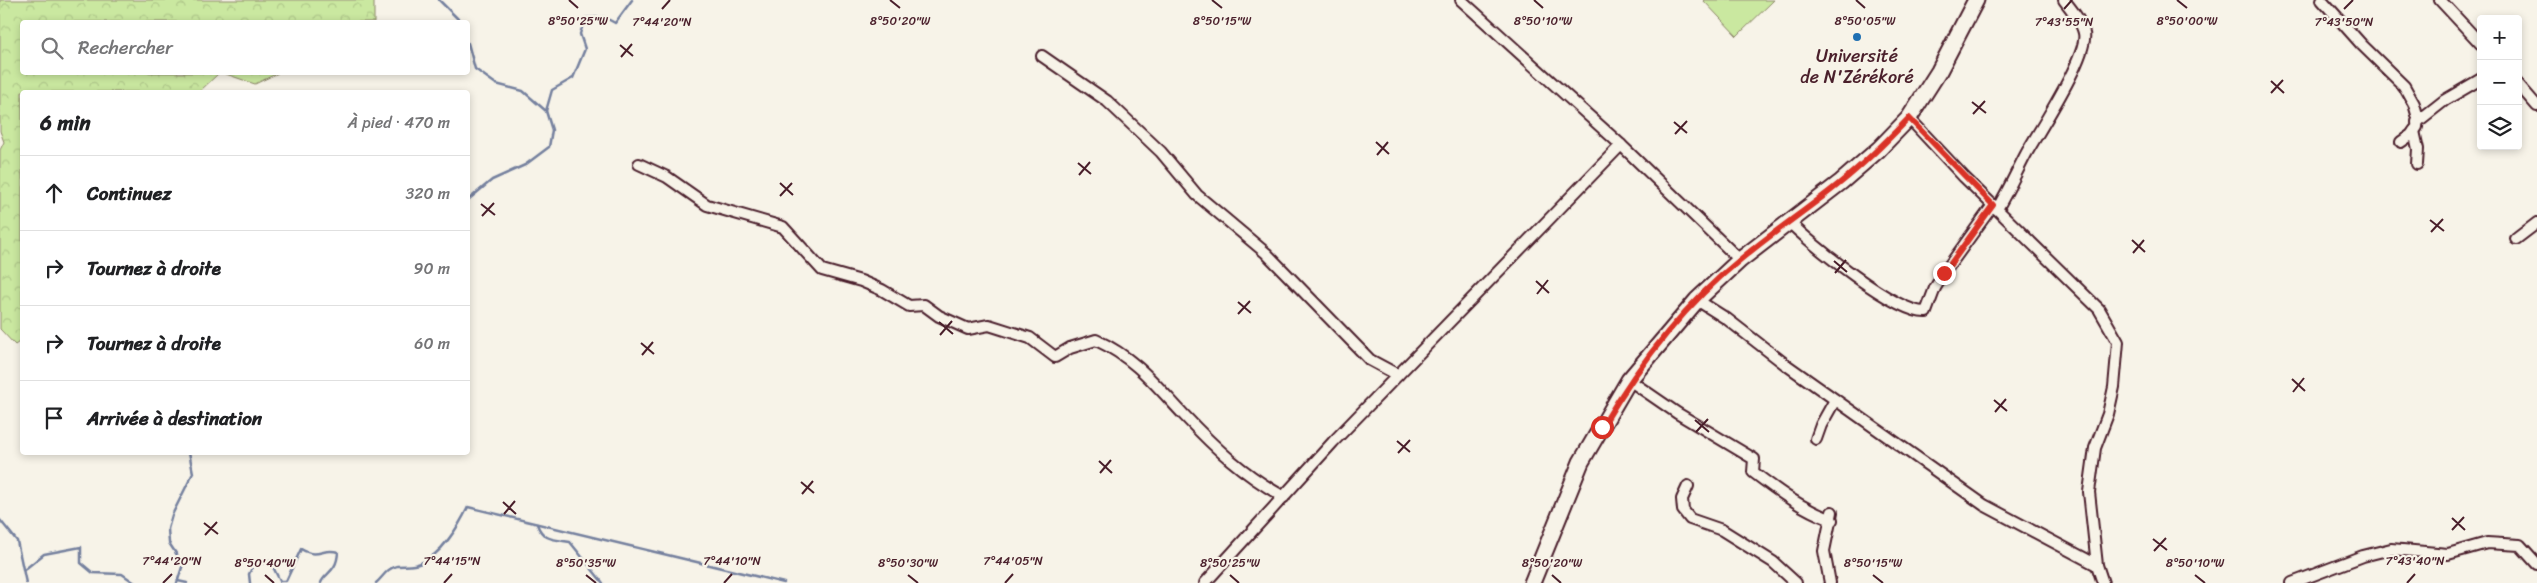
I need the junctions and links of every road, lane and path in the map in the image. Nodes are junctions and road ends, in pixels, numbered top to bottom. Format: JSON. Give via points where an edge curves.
{"nodes":[{"id":1,"x":1460,"y":0,"type":"edge"},
{"id":2,"x":1976,"y":0,"type":"edge"},
{"id":3,"x":2064,"y":0,"type":"edge"},
{"id":4,"x":2322,"y":0,"type":"edge"},
{"id":5,"x":2440,"y":0,"type":"edge"},
{"id":6,"x":2477,"y":40,"type":"edge"},
{"id":7,"x":1042,"y":56,"type":"dead end"},
{"id":8,"x":2477,"y":81,"type":"edge"},
{"id":9,"x":2522,"y":89,"type":"edge"},
{"id":10,"x":2537,"y":106,"type":"edge"},
{"id":11,"x":1909,"y":118,"type":"junction"},
{"id":12,"x":2416,"y":126,"type":"junction"},
{"id":13,"x":2401,"y":142,"type":"dead end"},
{"id":14,"x":1622,"y":145,"type":"junction"},
{"id":15,"x":640,"y":164,"type":"dead end"},
{"id":16,"x":2417,"y":164,"type":"dead end"},
{"id":17,"x":1995,"y":207,"type":"junction"},
{"id":18,"x":1789,"y":222,"type":"junction"},
{"id":19,"x":2537,"y":223,"type":"edge"},
{"id":20,"x":2516,"y":239,"type":"dead end"},
{"id":21,"x":1740,"y":260,"type":"junction"},
{"id":22,"x":1697,"y":300,"type":"junction"},
{"id":23,"x":1398,"y":375,"type":"junction"},
{"id":24,"x":1629,"y":380,"type":"junction"},
{"id":25,"x":1835,"y":400,"type":"junction"},
{"id":26,"x":1816,"y":439,"type":"dead end"},
{"id":27,"x":1688,"y":486,"type":"dead end"},
{"id":28,"x":1284,"y":497,"type":"junction"},
{"id":29,"x":2537,"y":564,"type":"edge"},
{"id":30,"x":2096,"y":565,"type":"junction"},
{"id":31,"x":1205,"y":583,"type":"edge"},
{"id":32,"x":1532,"y":583,"type":"edge"},
{"id":33,"x":1796,"y":583,"type":"edge"},
{"id":34,"x":1830,"y":583,"type":"edge"},
{"id":35,"x":2103,"y":583,"type":"edge"},
{"id":36,"x":2292,"y":583,"type":"edge"}],
"edges":[{"from":1,"to":14,"type":"street"},
{"from":2,"to":11,"type":"main road","via":[[1939,71]]},
{"from":3,"to":17,"type":"street","via":[[2084,33],[2077,63],[2042,130]]},
{"from":4,"to":12,"type":"street","via":[[2404,86],[2414,104]]},
{"from":5,"to":6,"type":"street"},
{"from":7,"to":23,"type":"street","via":[[1107,101],[1161,152],[1197,195],[1266,253],[1370,360]]},
{"from":8,"to":12,"type":"street","via":[[2445,100]]},
{"from":9,"to":10,"type":"street"},
{"from":11,"to":17,"type":"street"},
{"from":11,"to":18,"type":"main road","via":[[1873,155]]},
{"from":12,"to":13,"type":"street"},
{"from":12,"to":16,"type":"street"},
{"from":14,"to":21,"type":"street"},
{"from":14,"to":23,"type":"street"},
{"from":15,"to":28,"type":"street","via":[[667,177],[707,204],[782,227],[822,270],[882,290],[909,306],[924,305],[952,323],[968,329],[989,325],[1030,338],[1055,357],[1070,348],[1096,340],[1115,349],[1142,369],[1252,479]]},
{"from":17,"to":18,"type":"street","via":[[1944,273],[1926,312],[1917,313],[1904,308],[1837,263]]},
{"from":17,"to":30,"type":"street","via":[[2099,309],[2118,342],[2114,387],[2095,448],[2089,492]]},
{"from":18,"to":21,"type":"main road"},
{"from":19,"to":20,"type":"street"},
{"from":21,"to":22,"type":"main road"},
{"from":22,"to":24,"type":"main road"},
{"from":22,"to":25,"type":"street"},
{"from":23,"to":28,"type":"street"},
{"from":24,"to":32,"type":"main road","via":[[1581,462]]},
{"from":24,"to":34,"type":"street","via":[[1754,459],[1753,472],[1776,490],[1809,512],[1832,516],[1824,551]]},
{"from":25,"to":26,"type":"street"},
{"from":25,"to":30,"type":"street","via":[[1984,504]]},
{"from":27,"to":33,"type":"street","via":[[1682,499],[1683,510],[1690,519],[1722,530],[1773,562]]},
{"from":28,"to":31,"type":"street"},
{"from":29,"to":36,"type":"street","via":[[2520,545],[2487,542],[2448,554],[2392,549],[2363,556]]},
{"from":30,"to":35,"type":"street"}]}
